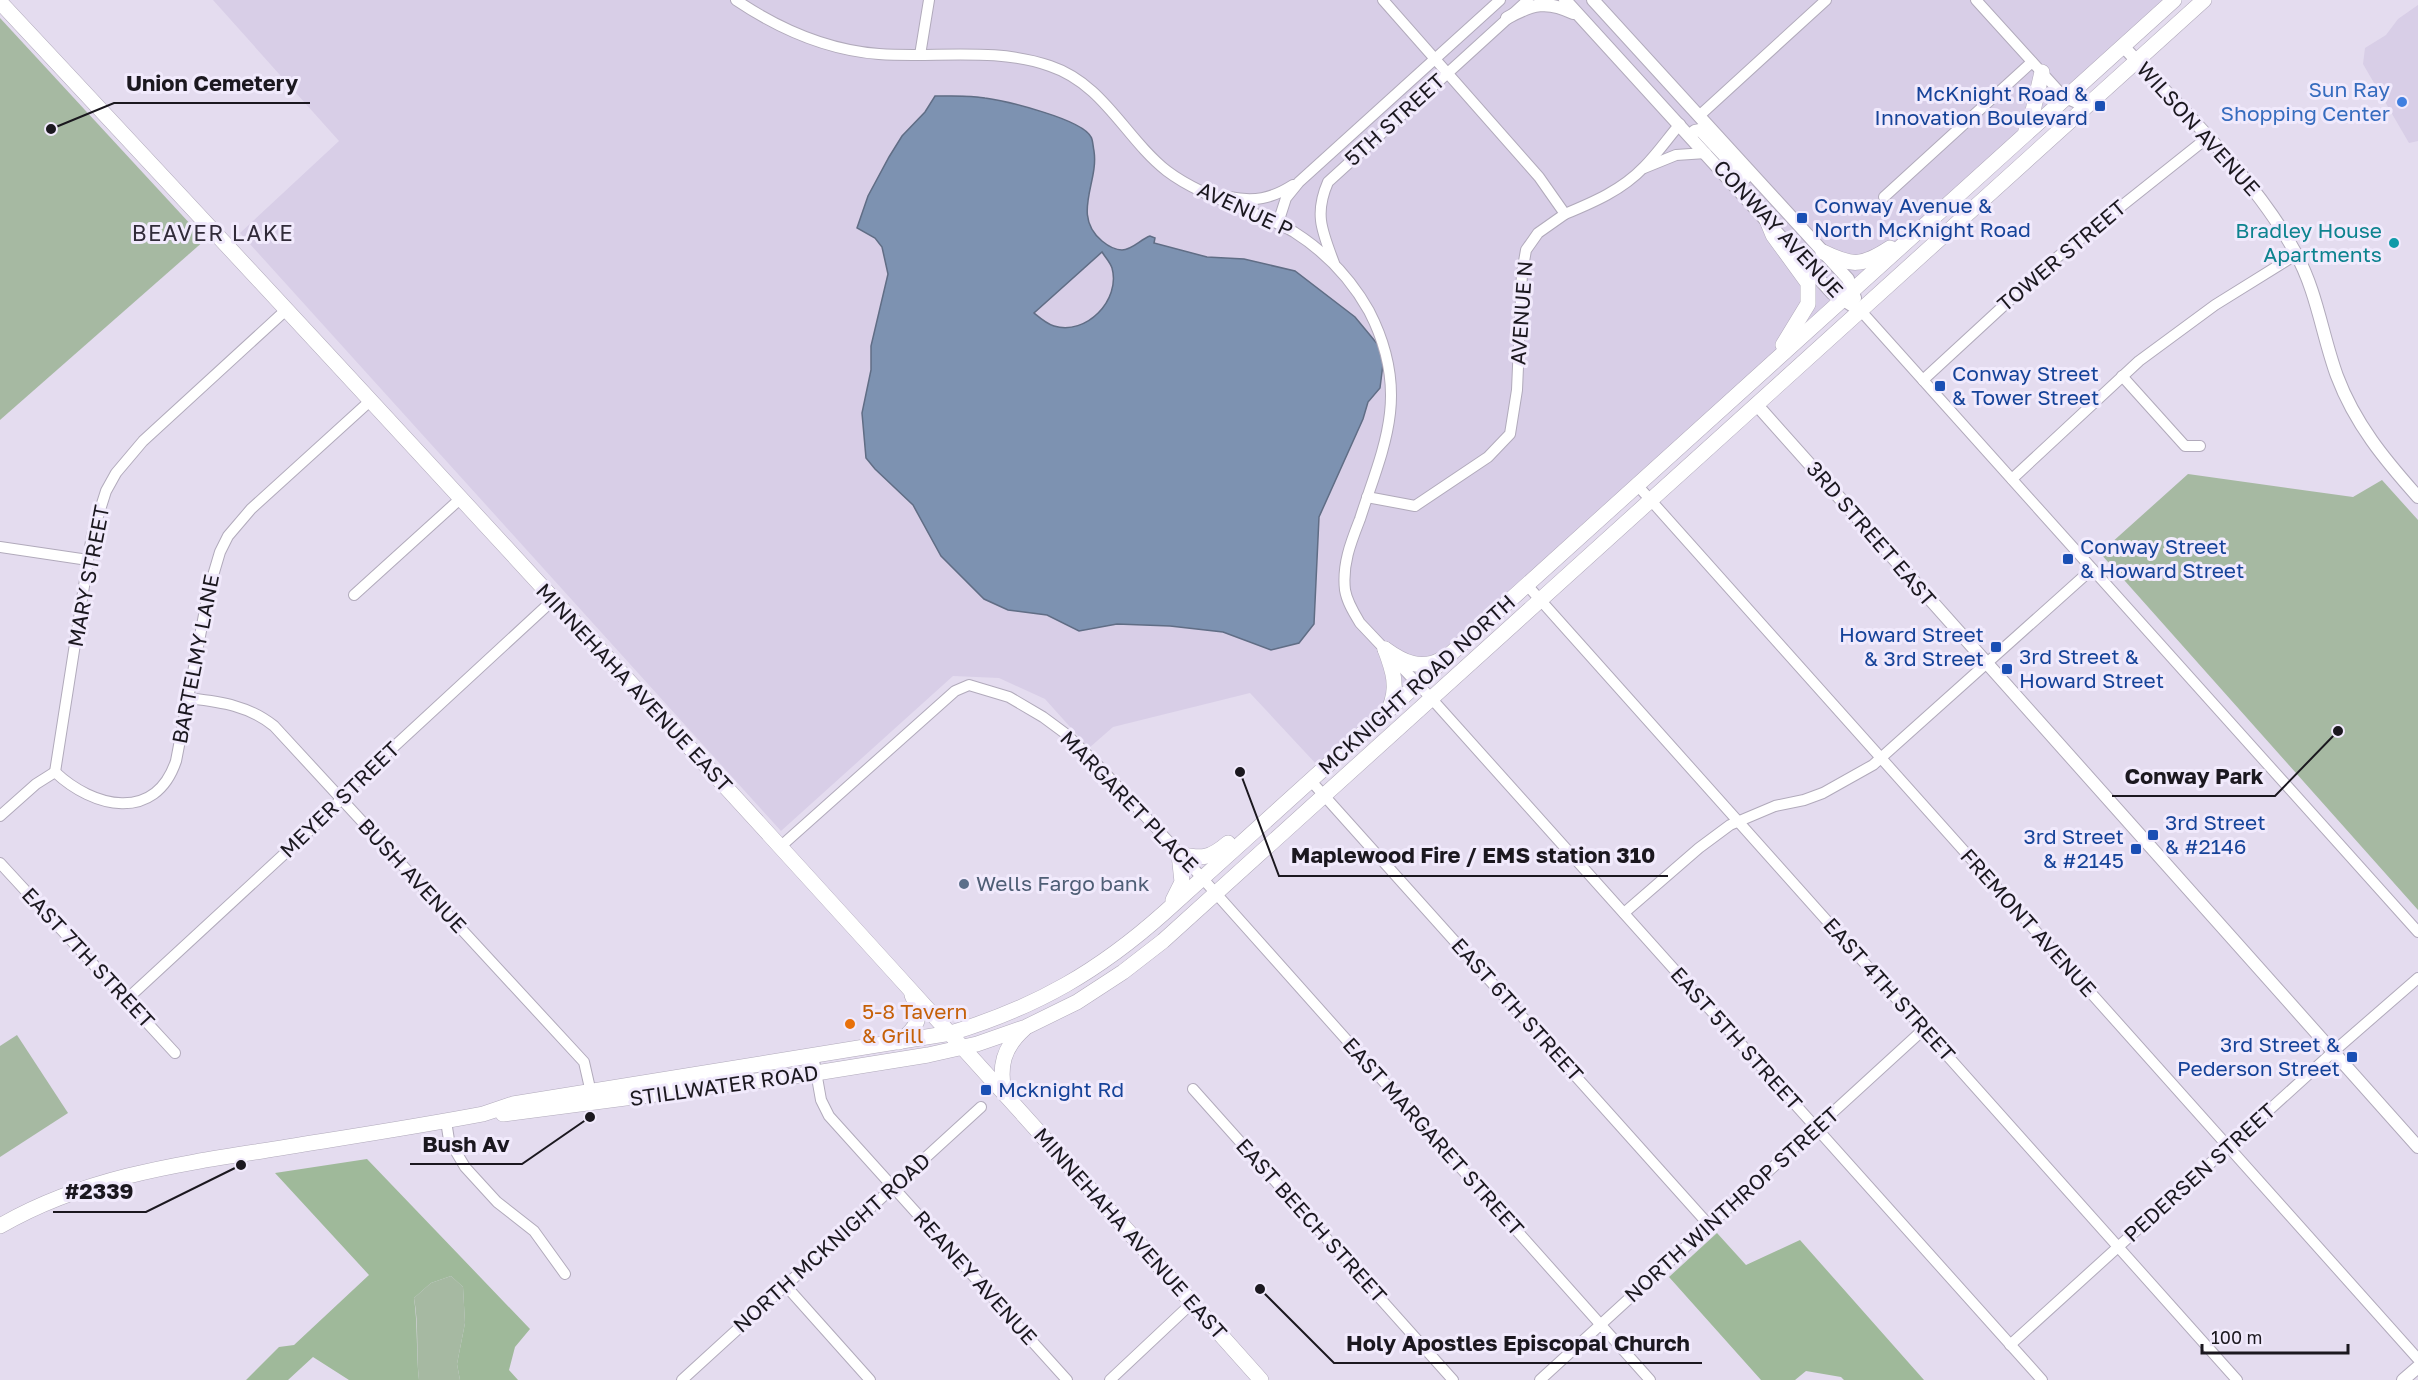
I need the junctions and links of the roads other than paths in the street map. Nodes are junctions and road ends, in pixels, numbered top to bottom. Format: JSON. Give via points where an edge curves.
{"nodes":[{"id":1,"x":736,"y":0,"type":"edge"},
{"id":2,"x":929,"y":0,"type":"edge"},
{"id":3,"x":1383,"y":0,"type":"edge"},
{"id":4,"x":1500,"y":0,"type":"edge"},
{"id":5,"x":1528,"y":0,"type":"edge"},
{"id":6,"x":1564,"y":0,"type":"edge"},
{"id":7,"x":1826,"y":0,"type":"edge"},
{"id":8,"x":1976,"y":0,"type":"edge"},
{"id":9,"x":2174,"y":0,"type":"edge"},
{"id":10,"x":2204,"y":0,"type":"edge"},
{"id":11,"x":0,"y":2,"type":"edge"},
{"id":12,"x":1597,"y":3,"type":"edge"},
{"id":13,"x":1507,"y":18,"type":"junction"},
{"id":14,"x":1582,"y":19,"type":"junction"},
{"id":15,"x":2123,"y":46,"type":"junction"},
{"id":16,"x":920,"y":55,"type":"junction"},
{"id":17,"x":1436,"y":58,"type":"junction"},
{"id":18,"x":2137,"y":61,"type":"junction"},
{"id":19,"x":2037,"y":67,"type":"junction"},
{"id":20,"x":1448,"y":72,"type":"junction"},
{"id":21,"x":2065,"y":98,"type":"junction"},
{"id":22,"x":2092,"y":102,"type":"junction"},
{"id":23,"x":1699,"y":116,"type":"junction"},
{"id":24,"x":1680,"y":124,"type":"junction"},
{"id":25,"x":1690,"y":135,"type":"junction"},
{"id":26,"x":2024,"y":135,"type":"junction"},
{"id":27,"x":2207,"y":138,"type":"junction"},
{"id":28,"x":1706,"y":153,"type":"junction"},
{"id":29,"x":1644,"y":168,"type":"junction"},
{"id":30,"x":1299,"y":182,"type":"junction"},
{"id":31,"x":1204,"y":192,"type":"junction"},
{"id":32,"x":1884,"y":197,"type":"dead end"},
{"id":33,"x":1782,"y":207,"type":"junction"},
{"id":34,"x":1564,"y":214,"type":"junction"},
{"id":35,"x":1766,"y":218,"type":"junction"},
{"id":36,"x":1278,"y":223,"type":"junction"},
{"id":37,"x":1927,"y":223,"type":"junction"},
{"id":38,"x":1823,"y":252,"type":"junction"},
{"id":39,"x":2297,"y":254,"type":"junction"},
{"id":40,"x":1335,"y":266,"type":"junction"},
{"id":41,"x":1848,"y":295,"type":"junction"},
{"id":42,"x":286,"y":310,"type":"junction"},
{"id":43,"x":1861,"y":311,"type":"junction"},
{"id":44,"x":1770,"y":365,"type":"junction"},
{"id":45,"x":2122,"y":376,"type":"junction"},
{"id":46,"x":1923,"y":380,"type":"junction"},
{"id":47,"x":370,"y":401,"type":"junction"},
{"id":48,"x":1756,"y":404,"type":"junction"},
{"id":49,"x":2200,"y":447,"type":"dead end"},
{"id":50,"x":2012,"y":479,"type":"junction"},
{"id":51,"x":1638,"y":486,"type":"junction"},
{"id":52,"x":1367,"y":497,"type":"junction"},
{"id":53,"x":2418,"y":497,"type":"edge"},
{"id":54,"x":460,"y":498,"type":"junction"},
{"id":55,"x":1651,"y":500,"type":"junction"},
{"id":56,"x":0,"y":547,"type":"edge"},
{"id":57,"x":88,"y":560,"type":"junction"},
{"id":58,"x":2092,"y":569,"type":"junction"},
{"id":59,"x":1527,"y":585,"type":"junction"},
{"id":60,"x":354,"y":595,"type":"dead end"},
{"id":61,"x":553,"y":600,"type":"junction"},
{"id":62,"x":1540,"y":600,"type":"junction"},
{"id":63,"x":1385,"y":648,"type":"junction"},
{"id":64,"x":1452,"y":654,"type":"junction"},
{"id":65,"x":1987,"y":665,"type":"junction"},
{"id":66,"x":1418,"y":684,"type":"junction"},
{"id":67,"x":188,"y":698,"type":"junction"},
{"id":68,"x":1431,"y":698,"type":"junction"},
{"id":69,"x":1389,"y":710,"type":"junction"},
{"id":70,"x":1882,"y":759,"type":"junction"},
{"id":71,"x":55,"y":772,"type":"junction"},
{"id":72,"x":1311,"y":781,"type":"junction"},
{"id":73,"x":1324,"y":795,"type":"junction"},
{"id":74,"x":341,"y":799,"type":"junction"},
{"id":75,"x":0,"y":816,"type":"edge"},
{"id":76,"x":1739,"y":820,"type":"junction"},
{"id":77,"x":1260,"y":826,"type":"junction"},
{"id":78,"x":797,"y":831,"type":"junction"},
{"id":79,"x":767,"y":833,"type":"junction"},
{"id":80,"x":780,"y":847,"type":"junction"},
{"id":81,"x":1179,"y":854,"type":"junction"},
{"id":82,"x":0,"y":863,"type":"edge"},
{"id":83,"x":1202,"y":878,"type":"junction"},
{"id":84,"x":1215,"y":893,"type":"junction"},
{"id":85,"x":1165,"y":912,"type":"junction"},
{"id":86,"x":1624,"y":914,"type":"junction"},
{"id":87,"x":2418,"y":932,"type":"edge"},
{"id":88,"x":2418,"y":978,"type":"edge"},
{"id":89,"x":907,"y":984,"type":"junction"},
{"id":90,"x":126,"y":1000,"type":"junction"},
{"id":91,"x":1026,"y":1027,"type":"junction"},
{"id":92,"x":1924,"y":1029,"type":"junction"},
{"id":93,"x":951,"y":1033,"type":"junction"},
{"id":94,"x":899,"y":1042,"type":"junction"},
{"id":95,"x":964,"y":1047,"type":"junction"},
{"id":96,"x":2333,"y":1052,"type":"junction"},
{"id":97,"x":175,"y":1053,"type":"dead end"},
{"id":98,"x":813,"y":1055,"type":"junction"},
{"id":99,"x":816,"y":1073,"type":"junction"},
{"id":100,"x":1193,"y":1089,"type":"dead end"},
{"id":101,"x":1004,"y":1093,"type":"junction"},
{"id":102,"x":592,"y":1097,"type":"junction"},
{"id":103,"x":981,"y":1107,"type":"dead end"},
{"id":104,"x":446,"y":1121,"type":"junction"},
{"id":105,"x":1816,"y":1128,"type":"junction"},
{"id":106,"x":2418,"y":1147,"type":"edge"},
{"id":107,"x":2229,"y":1148,"type":"junction"},
{"id":108,"x":893,"y":1188,"type":"junction"},
{"id":109,"x":0,"y":1226,"type":"edge"},
{"id":110,"x":1709,"y":1226,"type":"junction"},
{"id":111,"x":2119,"y":1247,"type":"junction"},
{"id":112,"x":565,"y":1274,"type":"dead end"},
{"id":113,"x":786,"y":1286,"type":"junction"},
{"id":114,"x":1192,"y":1303,"type":"junction"},
{"id":115,"x":1601,"y":1324,"type":"junction"},
{"id":116,"x":2010,"y":1345,"type":"junction"},
{"id":117,"x":2418,"y":1359,"type":"edge"},
{"id":118,"x":2418,"y":1367,"type":"edge"},
{"id":119,"x":682,"y":1380,"type":"edge"},
{"id":120,"x":870,"y":1380,"type":"edge"},
{"id":121,"x":1067,"y":1380,"type":"edge"},
{"id":122,"x":1110,"y":1380,"type":"edge"},
{"id":123,"x":1261,"y":1380,"type":"edge"},
{"id":124,"x":1453,"y":1380,"type":"edge"},
{"id":125,"x":1540,"y":1380,"type":"edge"},
{"id":126,"x":1650,"y":1380,"type":"edge"},
{"id":127,"x":2042,"y":1380,"type":"edge"},
{"id":128,"x":2237,"y":1380,"type":"edge"},
{"id":129,"x":2403,"y":1380,"type":"edge"}],
"edges":[{"from":1,"to":16,"type":"street","name":"AVENUE P","via":[[777,25],[814,41],[879,54]]},
{"from":2,"to":16,"type":"street"},
{"from":3,"to":17,"type":"street"},
{"from":4,"to":17,"type":"street","name":"5TH STREET"},
{"from":5,"to":13,"type":"street","name":"5TH STREET"},
{"from":6,"to":14,"type":"street","name":"CONWAY AVENUE"},
{"from":7,"to":23,"type":"street"},
{"from":8,"to":19,"type":"street"},
{"from":9,"to":15,"type":"main road"},
{"from":10,"to":18,"type":"main road"},
{"from":11,"to":42,"type":"main road","name":"MINNEHAHA AVENUE EAST"},
{"from":12,"to":23,"type":"street","name":"CONWAY AVENUE"},
{"from":13,"to":14,"type":"street","via":[[1547,4]]},
{"from":13,"to":20,"type":"street","name":"5TH STREET"},
{"from":14,"to":24,"type":"street","name":"CONWAY AVENUE"},
{"from":15,"to":18,"type":"street","name":"WILSON AVENUE"},
{"from":15,"to":21,"type":"main road"},
{"from":16,"to":31,"type":"street","name":"AVENUE P","via":[[1011,56],[1073,76],[1091,89],[1167,170]]},
{"from":17,"to":20,"type":"street"},
{"from":17,"to":30,"type":"street","name":"5TH STREET"},
{"from":18,"to":22,"type":"main road"},
{"from":18,"to":27,"type":"street","name":"WILSON AVENUE"},
{"from":19,"to":21,"type":"street"},
{"from":19,"to":26,"type":"main road","via":[[2032,115]]},
{"from":19,"to":32,"type":"street"},
{"from":20,"to":34,"type":"street","via":[[1539,177]]},
{"from":20,"to":40,"type":"street","name":"5TH STREET","via":[[1328,182],[1322,195],[1321,229]]},
{"from":21,"to":22,"type":"street","via":[[2079,104]]},
{"from":21,"to":26,"type":"main road"},
{"from":22,"to":43,"type":"main road"},
{"from":23,"to":33,"type":"street","name":"CONWAY AVENUE"},
{"from":24,"to":25,"type":"street","name":"CONWAY AVENUE"},
{"from":24,"to":29,"type":"street"},
{"from":25,"to":28,"type":"street","name":"CONWAY AVENUE"},
{"from":25,"to":33,"type":"street","via":[[1700,130],[1769,205],[1776,210]]},
{"from":26,"to":37,"type":"main road"},
{"from":27,"to":39,"type":"street","name":"WILSON AVENUE","via":[[2266,206]]},
{"from":27,"to":46,"type":"street","name":"TOWER STREET","via":[[2050,263]]},
{"from":28,"to":29,"type":"street","via":[[1676,155]]},
{"from":28,"to":35,"type":"street","name":"CONWAY AVENUE"},
{"from":29,"to":34,"type":"street","name":"AVENUE N","via":[[1601,199]]},
{"from":30,"to":31,"type":"street","via":[[1259,200]]},
{"from":30,"to":36,"type":"street","name":"5TH STREET","via":[[1286,198]]},
{"from":31,"to":36,"type":"street","name":"AVENUE P"},
{"from":33,"to":38,"type":"street","name":"CONWAY AVENUE"},
{"from":34,"to":52,"type":"street","name":"AVENUE N","via":[[1538,233],[1526,250],[1510,434],[1488,457],[1415,506]]},
{"from":35,"to":41,"type":"street","name":"CONWAY AVENUE","via":[[1832,293]]},
{"from":35,"to":44,"type":"main road","via":[[1773,236],[1804,276],[1809,294],[1802,315]]},
{"from":36,"to":40,"type":"street","name":"AVENUE P","via":[[1309,242]]},
{"from":37,"to":38,"type":"main road","via":[[1862,262],[1850,264]]},
{"from":37,"to":41,"type":"main road"},
{"from":38,"to":41,"type":"street","name":"CONWAY AVENUE","via":[[1848,279]]},
{"from":39,"to":45,"type":"street","via":[[2215,305]]},
{"from":39,"to":53,"type":"street","name":"WILSON AVENUE","via":[[2347,400],[2374,446]]},
{"from":40,"to":52,"type":"street","name":"AVENUE P","via":[[1358,293],[1375,323],[1390,374],[1387,430]]},
{"from":41,"to":43,"type":"street","name":"CONWAY AVENUE"},
{"from":41,"to":44,"type":"main road","name":"MCKNIGHT ROAD NORTH"},
{"from":42,"to":47,"type":"main road","name":"MINNEHAHA AVENUE EAST"},
{"from":42,"to":57,"type":"street","name":"MARY STREET","via":[[129,456],[105,491]]},
{"from":43,"to":46,"type":"street"},
{"from":43,"to":48,"type":"main road","name":"MCKNIGHT ROAD NORTH"},
{"from":44,"to":51,"type":"main road","name":"MCKNIGHT ROAD NORTH"},
{"from":45,"to":49,"type":"street","via":[[2185,446]]},
{"from":45,"to":50,"type":"street"},
{"from":46,"to":50,"type":"street"},
{"from":47,"to":54,"type":"main road","name":"MINNEHAHA AVENUE EAST"},
{"from":47,"to":67,"type":"street","name":"BARTELMY LANE","via":[[251,509],[228,536],[213,568]]},
{"from":48,"to":55,"type":"main road","name":"MCKNIGHT ROAD NORTH"},
{"from":48,"to":65,"type":"street","name":"3RD STREET EAST"},
{"from":50,"to":58,"type":"street"},
{"from":51,"to":55,"type":"street","name":"FREMONT AVENUE"},
{"from":51,"to":59,"type":"main road","name":"MCKNIGHT ROAD NORTH"},
{"from":52,"to":63,"type":"street","name":"AVENUE P","via":[[1345,560],[1345,592],[1360,623]]},
{"from":54,"to":60,"type":"street"},
{"from":54,"to":61,"type":"main road","name":"MINNEHAHA AVENUE EAST"},
{"from":55,"to":62,"type":"main road","name":"MCKNIGHT ROAD NORTH"},
{"from":55,"to":70,"type":"street","name":"FREMONT AVENUE"},
{"from":56,"to":57,"type":"street"},
{"from":57,"to":71,"type":"street","name":"MARY STREET"},
{"from":58,"to":65,"type":"street"},
{"from":58,"to":87,"type":"street"},
{"from":59,"to":62,"type":"street","name":"EAST 4TH STREET"},
{"from":59,"to":64,"type":"main road","name":"MCKNIGHT ROAD NORTH"},
{"from":61,"to":74,"type":"street","name":"MEYER STREET"},
{"from":61,"to":79,"type":"main road","name":"MINNEHAHA AVENUE EAST"},
{"from":62,"to":68,"type":"main road","name":"MCKNIGHT ROAD NORTH"},
{"from":62,"to":76,"type":"street","name":"EAST 4TH STREET"},
{"from":63,"to":64,"type":"main road","via":[[1401,660],[1418,665],[1432,664]]},
{"from":63,"to":66,"type":"street","name":"AVENUE P"},
{"from":63,"to":69,"type":"main road","via":[[1395,684]]},
{"from":64,"to":66,"type":"main road","name":"MCKNIGHT ROAD NORTH"},
{"from":65,"to":70,"type":"street"},
{"from":65,"to":96,"type":"street","name":"3RD STREET EAST"},
{"from":66,"to":68,"type":"street","name":"AVENUE P"},
{"from":66,"to":69,"type":"main road","name":"MCKNIGHT ROAD NORTH"},
{"from":67,"to":71,"type":"street","name":"BARTELMY LANE","via":[[173,771],[152,795],[132,802],[100,801],[74,789]]},
{"from":67,"to":74,"type":"street","name":"BUSH AVENUE","via":[[237,705],[263,717]]},
{"from":68,"to":73,"type":"main road","name":"MCKNIGHT ROAD NORTH"},
{"from":68,"to":86,"type":"street","name":"EAST 5TH STREET"},
{"from":69,"to":72,"type":"main road","name":"MCKNIGHT ROAD NORTH"},
{"from":70,"to":76,"type":"street","via":[[1823,793]]},
{"from":70,"to":107,"type":"street","name":"FREMONT AVENUE"},
{"from":71,"to":75,"type":"street"},
{"from":72,"to":73,"type":"street","name":"EAST 6TH STREET"},
{"from":72,"to":77,"type":"main road","name":"MCKNIGHT ROAD NORTH"},
{"from":73,"to":84,"type":"main road","name":"MCKNIGHT ROAD NORTH"},
{"from":73,"to":110,"type":"street","name":"EAST 6TH STREET"},
{"from":74,"to":90,"type":"street","name":"MEYER STREET"},
{"from":74,"to":102,"type":"street","name":"BUSH AVENUE","via":[[584,1062]]},
{"from":76,"to":86,"type":"street","via":[[1699,848]]},
{"from":76,"to":92,"type":"street","name":"EAST 4TH STREET"},
{"from":77,"to":81,"type":"main road","via":[[1239,834],[1206,857]]},
{"from":77,"to":83,"type":"main road","name":"MCKNIGHT ROAD NORTH"},
{"from":78,"to":79,"type":"street"},
{"from":78,"to":80,"type":"street","name":"MARGARET PLACE"},
{"from":78,"to":81,"type":"street","name":"MARGARET PLACE","via":[[943,700],[969,685],[1009,697],[1066,734]]},
{"from":79,"to":80,"type":"main road","name":"MINNEHAHA AVENUE EAST"},
{"from":80,"to":89,"type":"main road","name":"MINNEHAHA AVENUE EAST"},
{"from":81,"to":83,"type":"street","name":"MARGARET PLACE"},
{"from":81,"to":85,"type":"main road","via":[[1182,882]]},
{"from":82,"to":90,"type":"street","name":"EAST 7TH STREET"},
{"from":83,"to":84,"type":"street","name":"MARGARET PLACE"},
{"from":83,"to":85,"type":"main road","name":"MCKNIGHT ROAD NORTH"},
{"from":84,"to":91,"type":"main road","name":"MCKNIGHT ROAD NORTH","via":[[1129,969],[1077,1002]]},
{"from":84,"to":115,"type":"street","name":"EAST MARGARET STREET"},
{"from":85,"to":93,"type":"main road","name":"MCKNIGHT ROAD NORTH","via":[[1110,958],[1068,985],[1018,1009]]},
{"from":86,"to":105,"type":"street","name":"EAST 5TH STREET"},
{"from":88,"to":96,"type":"street","name":"PEDERSEN STREET"},
{"from":89,"to":93,"type":"main road","name":"MINNEHAHA AVENUE EAST"},
{"from":89,"to":94,"type":"main road","via":[[919,1019]]},
{"from":90,"to":97,"type":"street","name":"EAST 7TH STREET"},
{"from":91,"to":95,"type":"main road","name":"MCKNIGHT ROAD NORTH"},
{"from":91,"to":101,"type":"main road","via":[[1003,1061],[1000,1074]]},
{"from":92,"to":105,"type":"street","name":"NORTH WINTHROP STREET"},
{"from":92,"to":111,"type":"street","name":"EAST 4TH STREET"},
{"from":93,"to":94,"type":"main road","name":"STILLWATER ROAD"},
{"from":93,"to":95,"type":"main road","name":"MINNEHAHA AVENUE EAST"},
{"from":94,"to":98,"type":"main road","name":"STILLWATER ROAD"},
{"from":95,"to":99,"type":"main road","name":"STILLWATER ROAD"},
{"from":95,"to":101,"type":"main road","name":"MINNEHAHA AVENUE EAST"},
{"from":96,"to":106,"type":"street","name":"3RD STREET EAST"},
{"from":96,"to":107,"type":"street","name":"PEDERSEN STREET"},
{"from":98,"to":99,"type":"street","name":"REANEY AVENUE"},
{"from":98,"to":102,"type":"main road","name":"STILLWATER ROAD"},
{"from":99,"to":102,"type":"main road","name":"STILLWATER ROAD"},
{"from":99,"to":108,"type":"street","name":"REANEY AVENUE","via":[[825,1109]]},
{"from":100,"to":124,"type":"street","name":"EAST BEECH STREET"},
{"from":101,"to":114,"type":"main road","name":"MINNEHAHA AVENUE EAST"},
{"from":102,"to":104,"type":"main road","name":"STILLWATER ROAD","via":[[517,1114],[483,1114]]},
{"from":103,"to":108,"type":"street","name":"NORTH MCKNIGHT ROAD"},
{"from":104,"to":109,"type":"main road","name":"STILLWATER ROAD","via":[[117,1177],[70,1192]]},
{"from":104,"to":112,"type":"street","via":[[449,1140],[465,1167],[497,1202],[534,1231]]},
{"from":105,"to":110,"type":"street","name":"NORTH WINTHROP STREET"},
{"from":105,"to":116,"type":"street","name":"EAST 5TH STREET"},
{"from":107,"to":111,"type":"street","name":"PEDERSEN STREET"},
{"from":107,"to":117,"type":"street","name":"FREMONT AVENUE"},
{"from":108,"to":113,"type":"street","name":"NORTH MCKNIGHT ROAD"},
{"from":108,"to":121,"type":"street","name":"REANEY AVENUE"},
{"from":110,"to":115,"type":"street","name":"NORTH WINTHROP STREET"},
{"from":111,"to":116,"type":"street","name":"PEDERSEN STREET"},
{"from":111,"to":128,"type":"street","name":"EAST 4TH STREET"},
{"from":113,"to":119,"type":"street","name":"NORTH MCKNIGHT ROAD"},
{"from":113,"to":120,"type":"street"},
{"from":114,"to":122,"type":"street"},
{"from":114,"to":123,"type":"main road","name":"MINNEHAHA AVENUE EAST"},
{"from":115,"to":125,"type":"street","name":"NORTH WINTHROP STREET"},
{"from":115,"to":126,"type":"street","name":"EAST MARGARET STREET"},
{"from":116,"to":127,"type":"street","name":"EAST 5TH STREET"},
{"from":118,"to":129,"type":"street"}]}
